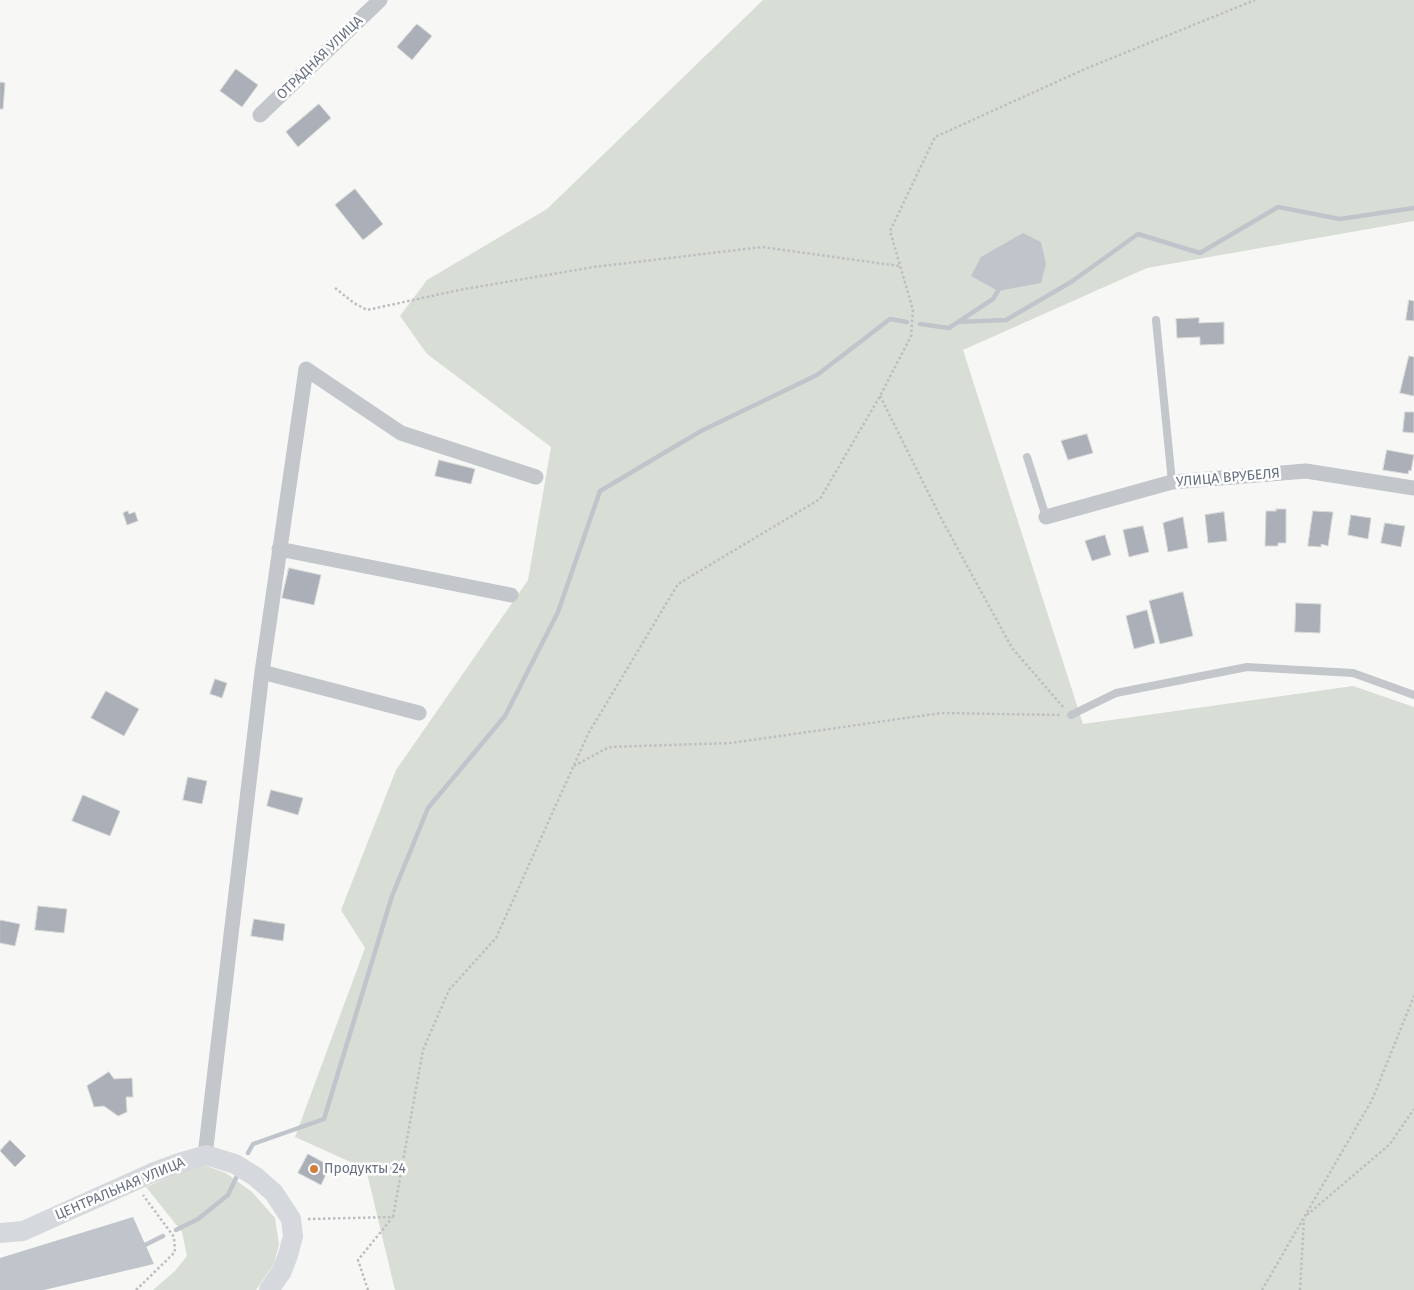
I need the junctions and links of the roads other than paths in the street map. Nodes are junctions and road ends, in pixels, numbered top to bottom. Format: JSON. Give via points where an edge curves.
{"nodes":[{"id":1,"x":380,"y":0,"type":"edge"},
{"id":2,"x":260,"y":115,"type":"dead end"},
{"id":3,"x":1156,"y":320,"type":"dead end"},
{"id":4,"x":1027,"y":457,"type":"dead end"},
{"id":5,"x":536,"y":477,"type":"dead end"},
{"id":6,"x":1172,"y":482,"type":"junction"},
{"id":7,"x":1414,"y":488,"type":"edge"},
{"id":8,"x":1046,"y":517,"type":"joint"},
{"id":9,"x":279,"y":549,"type":"junction"},
{"id":10,"x":511,"y":595,"type":"dead end"},
{"id":11,"x":262,"y":672,"type":"junction"},
{"id":12,"x":1414,"y":695,"type":"edge"},
{"id":13,"x":419,"y":713,"type":"dead end"},
{"id":14,"x":1071,"y":715,"type":"road end"},
{"id":15,"x":206,"y":1155,"type":"junction"},
{"id":16,"x":0,"y":1233,"type":"edge"},
{"id":17,"x":269,"y":1290,"type":"edge"}],
"edges":[{"from":1,"to":2,"type":"street","name":"ОТРАДНАЯ УЛИЦА"},
{"from":3,"to":6,"type":"lane"},
{"from":4,"to":8,"type":"lane"},
{"from":5,"to":9,"type":"street","via":[[402,433],[306,369]]},
{"from":6,"to":7,"type":"street","name":"УЛИЦА ВРУБЕЛЯ","via":[[1306,471]]},
{"from":6,"to":8,"type":"street","name":"УЛИЦА ВРУБЕЛЯ"},
{"from":9,"to":10,"type":"street"},
{"from":9,"to":11,"type":"street"},
{"from":11,"to":13,"type":"street"},
{"from":11,"to":15,"type":"street"},
{"from":12,"to":14,"type":"lane","via":[[1353,673],[1246,667],[1116,693]]},
{"from":15,"to":16,"type":"street","name":"ЦЕНТРАЛЬНАЯ УЛИЦА","via":[[182,1162],[22,1231]]},
{"from":15,"to":17,"type":"street","via":[[234,1164],[256,1177],[274,1193],[291,1219],[293,1236],[288,1255]]}]}
